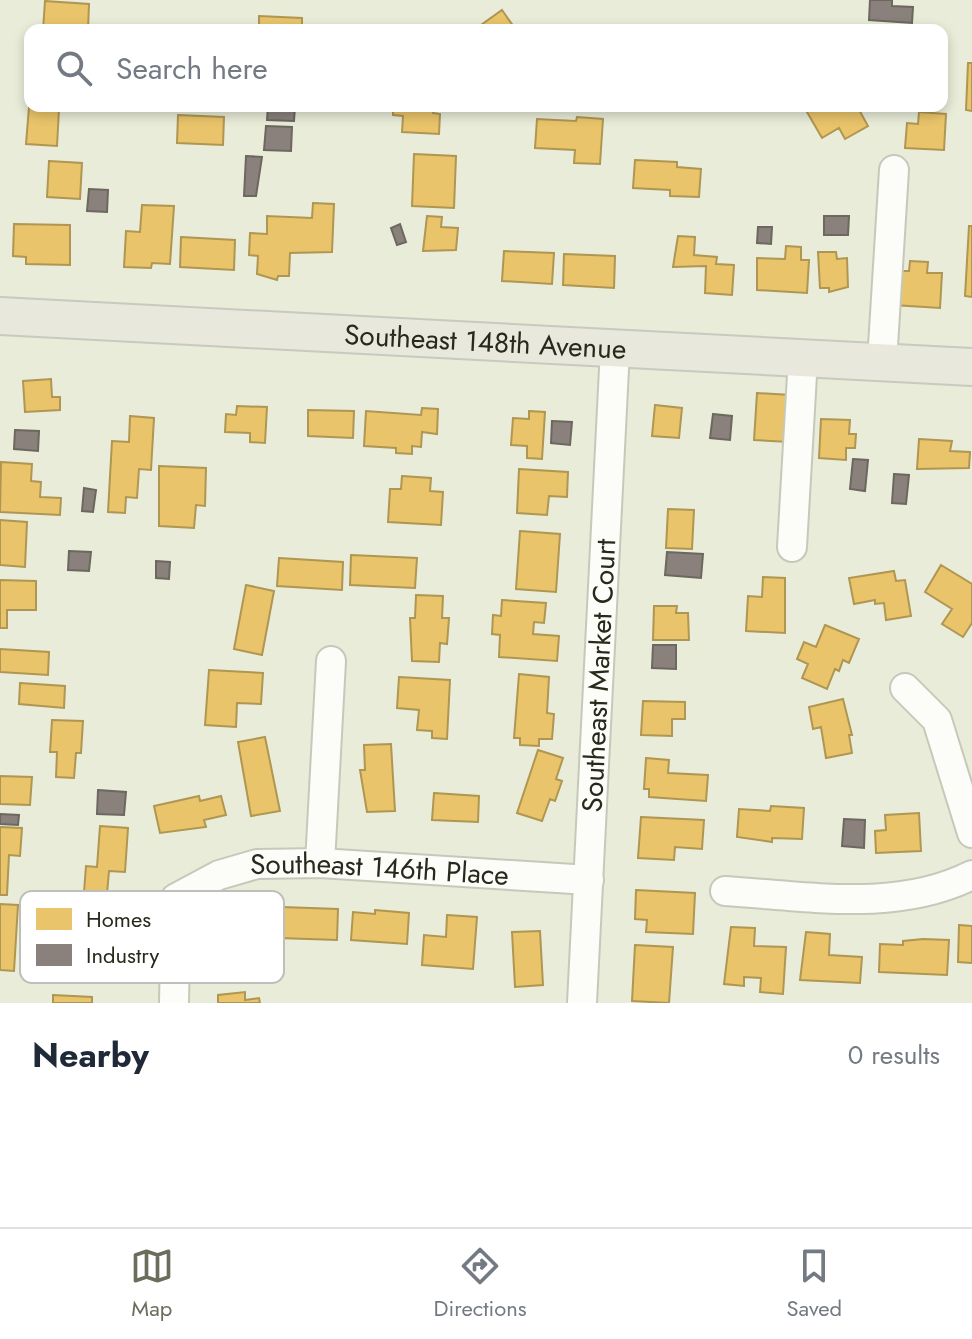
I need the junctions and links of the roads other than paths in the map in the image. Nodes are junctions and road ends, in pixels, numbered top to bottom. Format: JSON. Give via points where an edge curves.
{"nodes":[{"id":1,"x":894,"y":170,"type":"dead end"},
{"id":2,"x":0,"y":316,"type":"edge"},
{"id":3,"x":615,"y":349,"type":"junction"},
{"id":4,"x":803,"y":358,"type":"junction"},
{"id":5,"x":882,"y":362,"type":"junction"},
{"id":6,"x":972,"y":367,"type":"edge"},
{"id":7,"x":792,"y":547,"type":"dead end"},
{"id":8,"x":331,"y":661,"type":"dead end"},
{"id":9,"x":905,"y":688,"type":"dead end"},
{"id":10,"x":972,"y":833,"type":"edge"},
{"id":11,"x":320,"y":863,"type":"junction"},
{"id":12,"x":972,"y":875,"type":"edge"},
{"id":13,"x":589,"y":880,"type":"junction"},
{"id":14,"x":189,"y":891,"type":"edge"},
{"id":15,"x":725,"y":891,"type":"dead end"},
{"id":16,"x":174,"y":983,"type":"edge"},
{"id":17,"x":174,"y":1003,"type":"edge"},
{"id":18,"x":582,"y":1003,"type":"edge"}],
"edges":[{"from":1,"to":5,"type":"street"},
{"from":2,"to":3,"type":"main road","name":"Southeast 148th Avenue"},
{"from":3,"to":4,"type":"main road","name":"Southeast 148th Avenue"},
{"from":3,"to":13,"type":"street","name":"Southeast Market Court"},
{"from":4,"to":5,"type":"main road","name":"Southeast 148th Avenue"},
{"from":4,"to":7,"type":"street"},
{"from":5,"to":6,"type":"main road","name":"Southeast 148th Avenue"},
{"from":8,"to":11,"type":"street"},
{"from":9,"to":10,"type":"street","via":[[937,720]]},
{"from":11,"to":13,"type":"street","name":"Southeast 146th Place"},
{"from":11,"to":14,"type":"street","name":"Southeast 146th Place","via":[[257,864]]},
{"from":12,"to":15,"type":"street","via":[[932,891],[889,898]]},
{"from":13,"to":18,"type":"street","name":"Southeast Market Court"},
{"from":16,"to":17,"type":"street","name":"Southeast 146th Place"}]}
